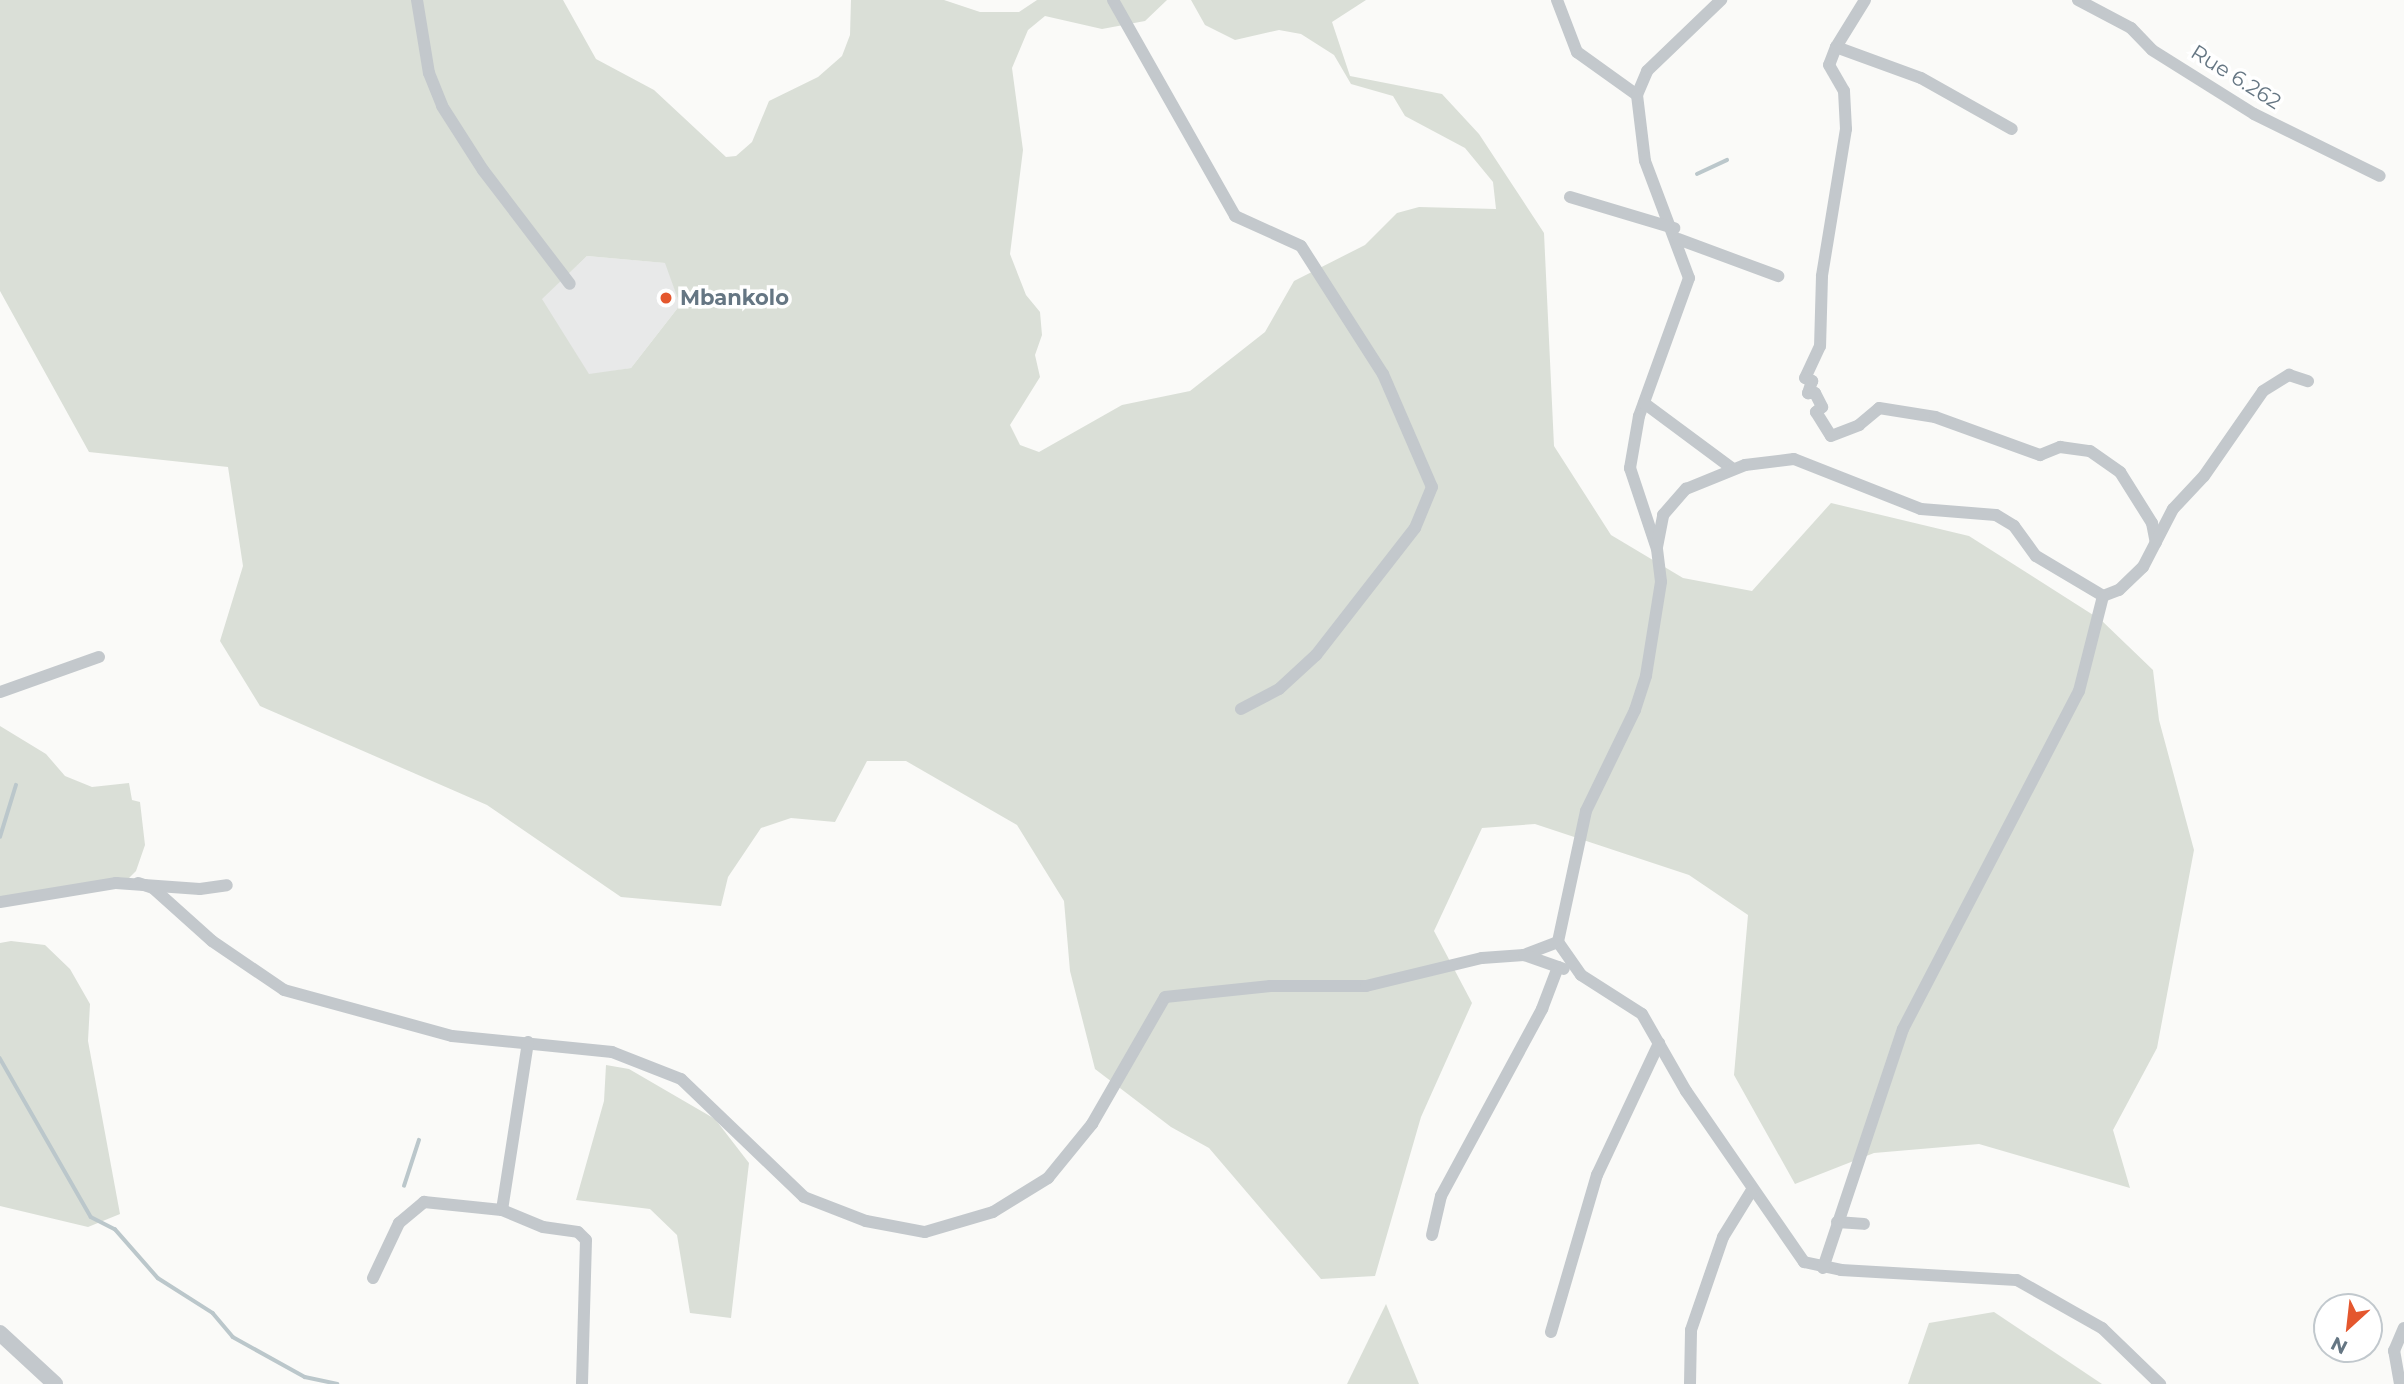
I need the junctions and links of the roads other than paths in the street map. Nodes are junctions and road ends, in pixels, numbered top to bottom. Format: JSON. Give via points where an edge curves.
{"nodes":[{"id":1,"x":416,"y":0,"type":"edge"},
{"id":2,"x":1113,"y":0,"type":"edge"},
{"id":3,"x":1557,"y":0,"type":"edge"},
{"id":4,"x":1721,"y":0,"type":"edge"},
{"id":5,"x":1865,"y":0,"type":"edge"},
{"id":6,"x":2078,"y":0,"type":"edge"},
{"id":7,"x":1836,"y":47,"type":"junction"},
{"id":8,"x":1637,"y":95,"type":"junction"},
{"id":9,"x":2012,"y":129,"type":"dead end"},
{"id":10,"x":2380,"y":176,"type":"dead end"},
{"id":11,"x":1570,"y":197,"type":"dead end"},
{"id":12,"x":1676,"y":234,"type":"junction"},
{"id":13,"x":1778,"y":276,"type":"dead end"},
{"id":14,"x":570,"y":284,"type":"dead end"},
{"id":15,"x":2308,"y":381,"type":"dead end"},
{"id":16,"x":1644,"y":403,"type":"junction"},
{"id":17,"x":1733,"y":469,"type":"junction"},
{"id":18,"x":2156,"y":543,"type":"junction"},
{"id":19,"x":1657,"y":549,"type":"junction"},
{"id":20,"x":2103,"y":596,"type":"junction"},
{"id":21,"x":99,"y":657,"type":"dead end"},
{"id":22,"x":0,"y":692,"type":"edge"},
{"id":23,"x":1241,"y":709,"type":"dead end"},
{"id":24,"x":138,"y":883,"type":"junction"},
{"id":25,"x":227,"y":885,"type":"dead end"},
{"id":26,"x":0,"y":902,"type":"edge"},
{"id":27,"x":1558,"y":942,"type":"junction"},
{"id":28,"x":1524,"y":955,"type":"junction"},
{"id":29,"x":1558,"y":967,"type":"junction"},
{"id":30,"x":1581,"y":975,"type":"junction"},
{"id":31,"x":528,"y":1042,"type":"junction"},
{"id":32,"x":1659,"y":1043,"type":"junction"},
{"id":33,"x":1752,"y":1190,"type":"junction"},
{"id":34,"x":502,"y":1210,"type":"junction"},
{"id":35,"x":1837,"y":1222,"type":"junction"},
{"id":36,"x":1864,"y":1224,"type":"dead end"},
{"id":37,"x":1432,"y":1235,"type":"dead end"},
{"id":38,"x":1823,"y":1268,"type":"junction"},
{"id":39,"x":373,"y":1278,"type":"dead end"},
{"id":40,"x":2404,"y":1328,"type":"edge"},
{"id":41,"x":1551,"y":1332,"type":"dead end"},
{"id":42,"x":0,"y":1333,"type":"edge"},
{"id":43,"x":45,"y":1380,"type":"edge"},
{"id":44,"x":582,"y":1384,"type":"edge"},
{"id":45,"x":1690,"y":1384,"type":"edge"},
{"id":46,"x":2160,"y":1384,"type":"edge"},
{"id":47,"x":2400,"y":1384,"type":"edge"}],
"edges":[{"from":1,"to":14,"type":"street","via":[[429,73],[442,106],[483,170]]},
{"from":2,"to":23,"type":"street","via":[[1235,216],[1301,246],[1383,374],[1432,487],[1416,527],[1316,655],[1279,689]]},
{"from":3,"to":8,"type":"street","via":[[1577,52]]},
{"from":4,"to":8,"type":"street","via":[[1647,71]]},
{"from":5,"to":7,"type":"street"},
{"from":6,"to":10,"type":"street","name":"Rue 6.262","via":[[2131,28],[2152,50],[2254,114]]},
{"from":7,"to":9,"type":"street","via":[[1922,78]]},
{"from":7,"to":18,"type":"street","via":[[1829,65],[1844,91],[1846,130],[1822,276],[1820,346],[1805,378],[1812,382],[1808,393],[1815,393],[1822,407],[1816,412],[1830,436],[1859,425],[1879,408],[1935,416],[2040,455],[2060,447],[2090,452],[2120,472],[2152,523]]},
{"from":8,"to":12,"type":"street","via":[[1645,161]]},
{"from":11,"to":12,"type":"street"},
{"from":12,"to":13,"type":"street"},
{"from":12,"to":16,"type":"street","via":[[1689,278]]},
{"from":15,"to":18,"type":"street","via":[[2289,375],[2263,391],[2204,476],[2173,509]]},
{"from":16,"to":17,"type":"street"},
{"from":16,"to":19,"type":"street","via":[[1630,468]]},
{"from":17,"to":19,"type":"street","via":[[1698,482],[1671,502]]},
{"from":17,"to":20,"type":"street","via":[[1794,459],[1921,509],[1996,515],[2014,526],[2036,556]]},
{"from":18,"to":20,"type":"street","via":[[2143,567],[2119,590]]},
{"from":19,"to":27,"type":"street","via":[[1659,606],[1642,694],[1586,811]]},
{"from":20,"to":35,"type":"street","via":[[2079,691],[1903,1030]]},
{"from":21,"to":22,"type":"street"},
{"from":24,"to":25,"type":"street","via":[[200,889]]},
{"from":24,"to":26,"type":"street"},
{"from":24,"to":31,"type":"street","via":[[153,888],[212,941],[284,990],[452,1036]]},
{"from":27,"to":28,"type":"street"},
{"from":27,"to":30,"type":"street"},
{"from":28,"to":29,"type":"street"},
{"from":28,"to":31,"type":"street","via":[[1482,958],[1341,989],[1270,986],[1166,997],[1091,1124],[1048,1178],[993,1212],[925,1232],[866,1221],[804,1197],[681,1079],[612,1052]]},
{"from":29,"to":30,"type":"street"},
{"from":29,"to":37,"type":"street","via":[[1542,1009],[1441,1196]]},
{"from":30,"to":32,"type":"street","via":[[1634,1004]]},
{"from":31,"to":34,"type":"street"},
{"from":32,"to":33,"type":"street"},
{"from":32,"to":41,"type":"street","via":[[1597,1175]]},
{"from":33,"to":38,"type":"street","via":[[1794,1254]]},
{"from":33,"to":45,"type":"street","via":[[1723,1237],[1691,1330]]},
{"from":34,"to":39,"type":"street","via":[[416,1205],[399,1223]]},
{"from":34,"to":44,"type":"street","via":[[543,1227],[578,1232],[586,1240]]},
{"from":35,"to":36,"type":"street"},
{"from":35,"to":38,"type":"street"},
{"from":38,"to":46,"type":"street","via":[[2017,1280],[2102,1328]]},
{"from":40,"to":47,"type":"street","via":[[2394,1351]]},
{"from":42,"to":43,"type":"street"}]}
